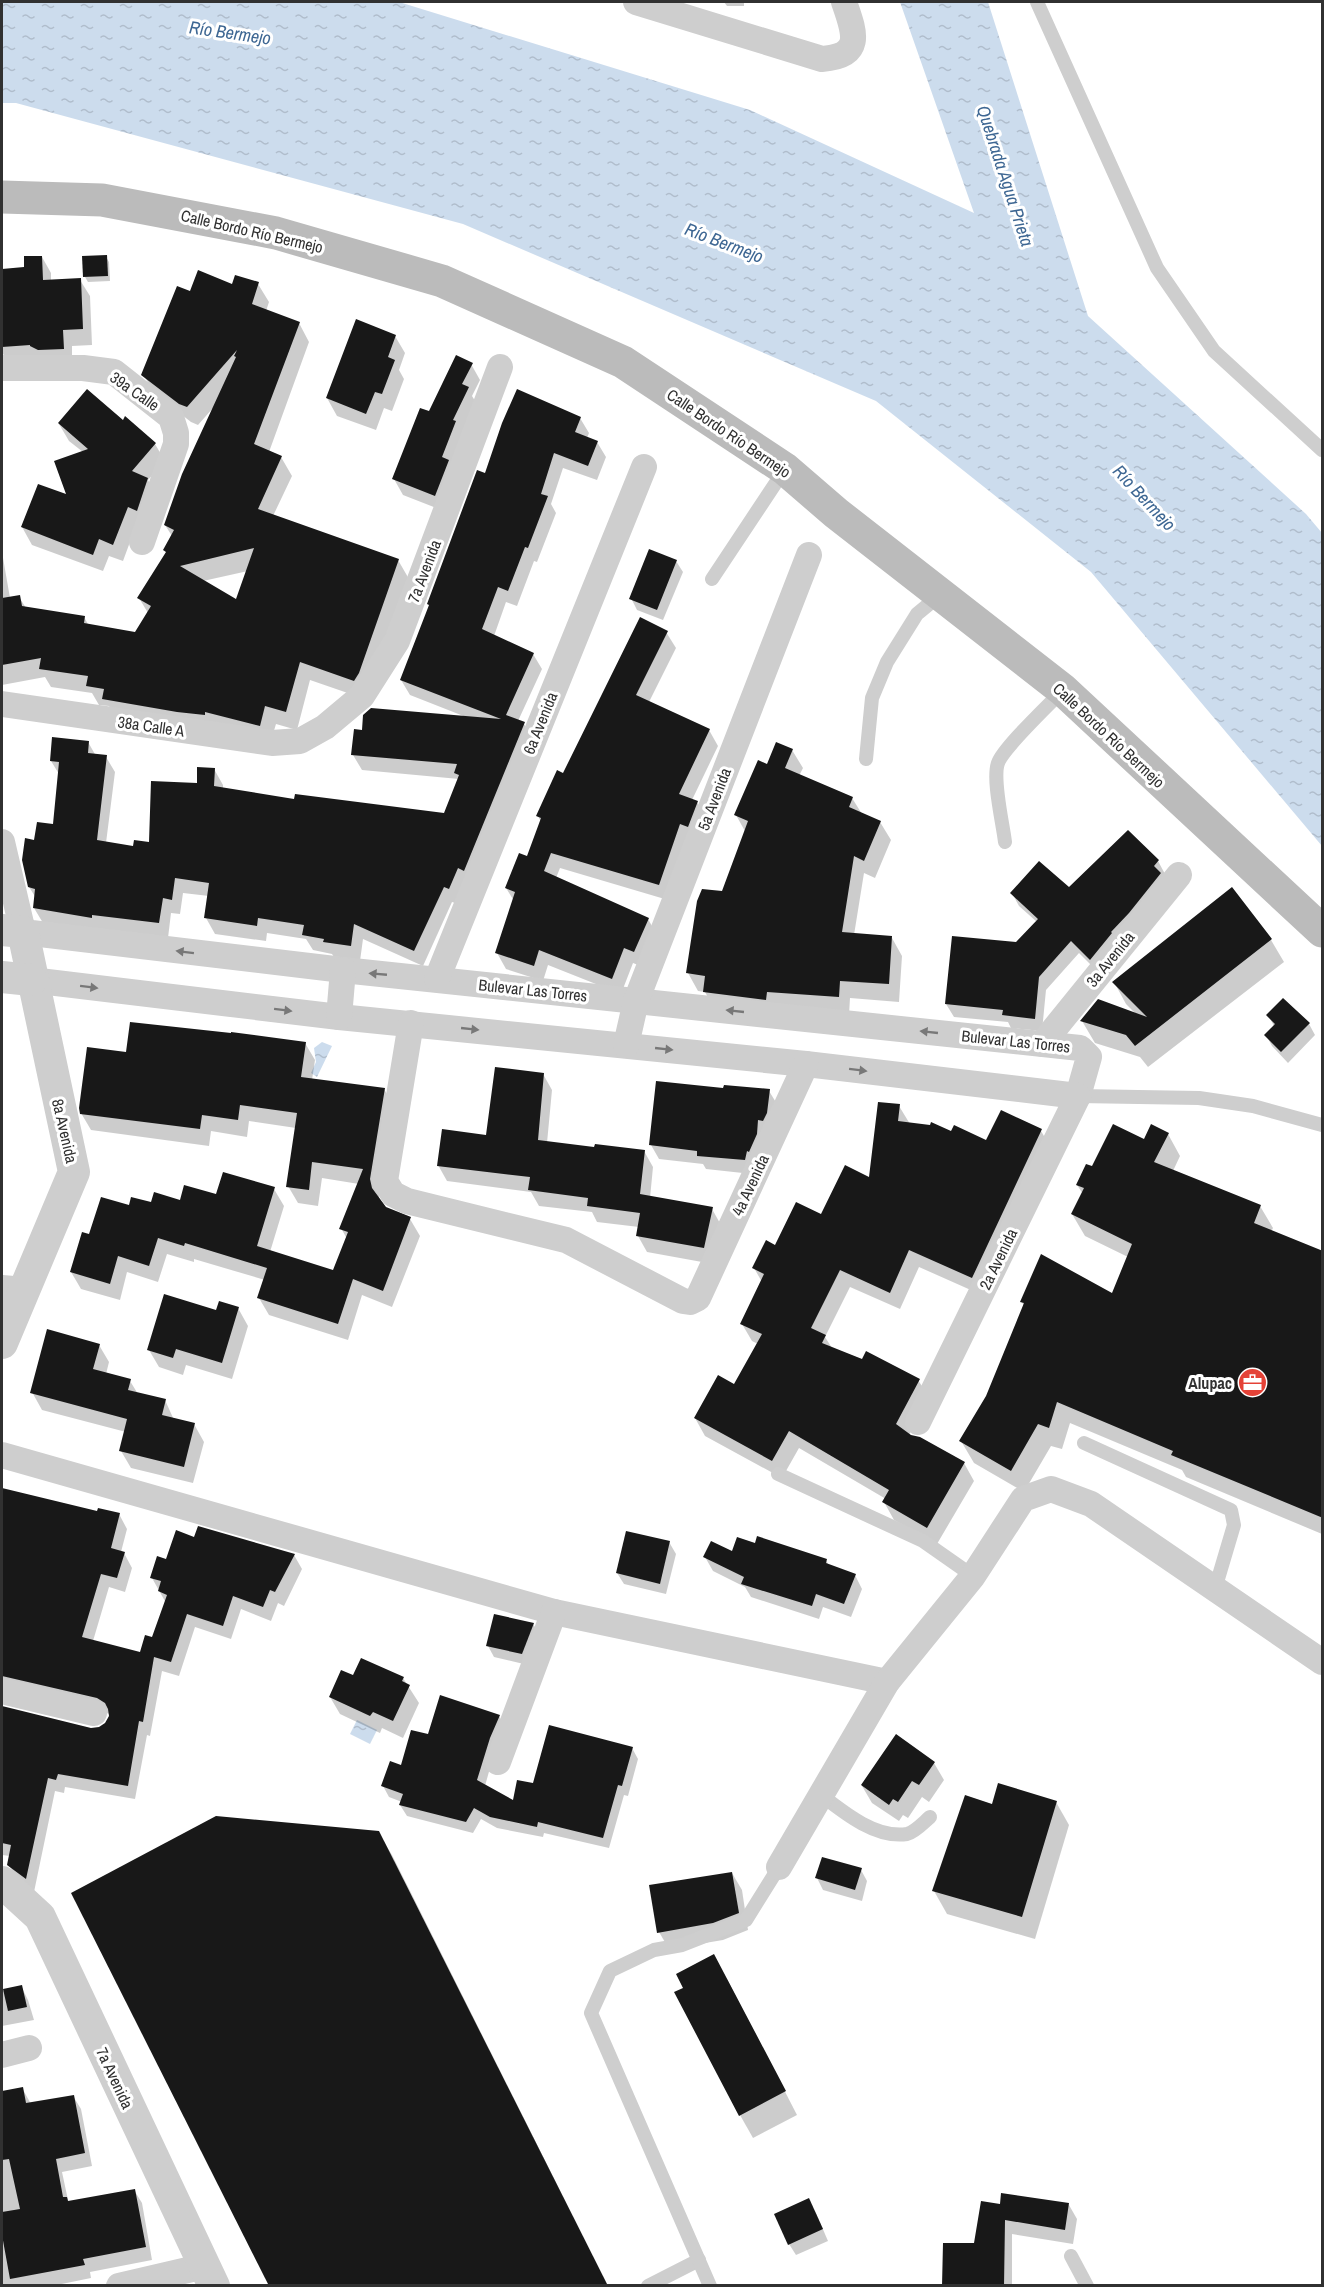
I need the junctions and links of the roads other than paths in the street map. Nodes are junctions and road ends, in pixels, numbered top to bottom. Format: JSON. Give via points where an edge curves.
{"nodes":[{"id":1,"x":636,"y":2,"type":"edge"},
{"id":2,"x":844,"y":2,"type":"edge"},
{"id":3,"x":1037,"y":2,"type":"edge"},
{"id":4,"x":2,"y":196,"type":"edge"},
{"id":5,"x":500,"y":367,"type":"dead end"},
{"id":6,"x":2,"y":368,"type":"edge"},
{"id":7,"x":1323,"y":450,"type":"edge"},
{"id":8,"x":644,"y":467,"type":"dead end"},
{"id":9,"x":785,"y":469,"type":"junction"},
{"id":10,"x":141,"y":542,"type":"dead end"},
{"id":11,"x":809,"y":555,"type":"dead end"},
{"id":12,"x":712,"y":579,"type":"dead end"},
{"id":13,"x":940,"y":595,"type":"junction"},
{"id":14,"x":1063,"y":690,"type":"junction"},
{"id":15,"x":2,"y":704,"type":"edge"},
{"id":16,"x":300,"y":741,"type":"joint"},
{"id":17,"x":866,"y":759,"type":"dead end"},
{"id":18,"x":2,"y":842,"type":"edge"},
{"id":19,"x":1005,"y":842,"type":"dead end"},
{"id":20,"x":1179,"y":875,"type":"dead end"},
{"id":21,"x":12,"y":931,"type":"edge"},
{"id":22,"x":1323,"y":931,"type":"edge"},
{"id":23,"x":343,"y":970,"type":"junction"},
{"id":24,"x":16,"y":979,"type":"edge"},
{"id":25,"x":437,"y":979,"type":"junction"},
{"id":26,"x":636,"y":1001,"type":"junction"},
{"id":27,"x":339,"y":1017,"type":"junction"},
{"id":28,"x":411,"y":1023,"type":"junction"},
{"id":29,"x":1042,"y":1044,"type":"junction"},
{"id":30,"x":626,"y":1045,"type":"junction"},
{"id":31,"x":806,"y":1064,"type":"junction"},
{"id":32,"x":1078,"y":1096,"type":"junction"},
{"id":33,"x":1323,"y":1125,"type":"edge"},
{"id":34,"x":13,"y":1289,"type":"edge"},
{"id":35,"x":2,"y":1343,"type":"edge"},
{"id":36,"x":918,"y":1422,"type":"dead end"},
{"id":37,"x":1084,"y":1443,"type":"dead end"},
{"id":38,"x":2,"y":1455,"type":"edge"},
{"id":39,"x":778,"y":1474,"type":"dead end"},
{"id":40,"x":973,"y":1576,"type":"junction"},
{"id":41,"x":1215,"y":1589,"type":"junction"},
{"id":42,"x":554,"y":1612,"type":"junction"},
{"id":43,"x":1323,"y":1662,"type":"edge"},
{"id":44,"x":887,"y":1682,"type":"junction"},
{"id":45,"x":2,"y":1692,"type":"edge"},
{"id":46,"x":94,"y":1713,"type":"dead end"},
{"id":47,"x":498,"y":1762,"type":"dead end"},
{"id":48,"x":820,"y":1794,"type":"junction"},
{"id":49,"x":930,"y":1818,"type":"dead end"},
{"id":50,"x":779,"y":1867,"type":"joint"},
{"id":51,"x":2,"y":1882,"type":"edge"},
{"id":52,"x":29,"y":2049,"type":"dead end"},
{"id":53,"x":2,"y":2055,"type":"edge"},
{"id":54,"x":1071,"y":2256,"type":"dead end"},
{"id":55,"x":699,"y":2260,"type":"junction"},
{"id":56,"x":198,"y":2275,"type":"edge"},
{"id":57,"x":118,"y":2286,"type":"edge"},
{"id":58,"x":648,"y":2286,"type":"edge"},
{"id":59,"x":710,"y":2286,"type":"edge"},
{"id":60,"x":1087,"y":2286,"type":"edge"}],
"edges":[{"from":1,"to":2,"type":"street","via":[[822,59],[846,53],[854,43]]},
{"from":3,"to":7,"type":"lane","via":[[1157,268],[1214,351]]},
{"from":4,"to":9,"type":"main road","name":"Calle Bordo Río Bermejo","via":[[102,200],[276,233],[442,282],[623,362]]},
{"from":5,"to":16,"type":"street","name":"7a Avenida","via":[[397,641],[362,696],[325,727]]},
{"from":6,"to":10,"type":"street","name":"39a Calle","via":[[114,372],[171,417],[176,444]]},
{"from":8,"to":25,"type":"street","name":"6a Avenida"},
{"from":9,"to":12,"type":"lane"},
{"from":9,"to":13,"type":"main road","name":"Calle Bordo Río Bermejo"},
{"from":11,"to":26,"type":"street","name":"5a Avenida"},
{"from":13,"to":14,"type":"main road","name":"Calle Bordo Río Bermejo"},
{"from":13,"to":17,"type":"lane","via":[[917,614],[887,662],[872,698]]},
{"from":14,"to":19,"type":"lane","via":[[997,764]]},
{"from":14,"to":22,"type":"main road","name":"Calle Bordo Río Bermejo"},
{"from":15,"to":16,"type":"street","name":"38a Calle A","via":[[272,743]]},
{"from":18,"to":21,"type":"street"},
{"from":20,"to":29,"type":"street","name":"3a Avenida"},
{"from":23,"to":21,"type":"street","name":"Bulevar Las Torres","one_way":true},
{"from":21,"to":24,"type":"street","name":"8a Avenida"},
{"from":25,"to":23,"type":"street","name":"Bulevar Las Torres","one_way":true},
{"from":23,"to":27,"type":"street"},
{"from":24,"to":27,"type":"street","one_way":true},
{"from":24,"to":34,"type":"street","name":"8a Avenida","via":[[74,1172]]},
{"from":25,"to":26,"type":"street","name":"Bulevar Las Torres"},
{"from":29,"to":26,"type":"street","name":"Bulevar Las Torres","one_way":true},
{"from":26,"to":30,"type":"street","name":"5a Avenida"},
{"from":27,"to":28,"type":"street"},
{"from":28,"to":30,"type":"street","one_way":true},
{"from":28,"to":31,"type":"street","name":"4a Avenida","via":[[385,1181],[393,1194],[407,1201],[566,1240],[690,1302],[698,1298]]},
{"from":29,"to":32,"type":"street","name":"Bulevar Las Torres","via":[[1080,1048],[1089,1057]]},
{"from":30,"to":31,"type":"street","one_way":true},
{"from":31,"to":32,"type":"street","one_way":true},
{"from":32,"to":33,"type":"lane","via":[[1199,1098],[1253,1106]]},
{"from":32,"to":36,"type":"street","name":"2a Avenida"},
{"from":34,"to":35,"type":"street","name":"8a Avenida"},
{"from":37,"to":41,"type":"lane","via":[[1231,1510],[1234,1525]]},
{"from":38,"to":42,"type":"street"},
{"from":39,"to":40,"type":"lane","via":[[923,1541]]},
{"from":40,"to":41,"type":"street","via":[[1023,1499],[1051,1489],[1091,1504]]},
{"from":40,"to":44,"type":"street"},
{"from":41,"to":43,"type":"street"},
{"from":42,"to":44,"type":"street"},
{"from":42,"to":47,"type":"street"},
{"from":44,"to":48,"type":"street"},
{"from":45,"to":46,"type":"street"},
{"from":48,"to":49,"type":"lane","via":[[845,1814],[891,1834],[910,1834]]},
{"from":48,"to":50,"type":"street"},
{"from":50,"to":55,"type":"lane","via":[[746,1920],[682,1945],[654,1950],[610,1971],[591,2013]]},
{"from":51,"to":56,"type":"street","name":"7a Avenida","via":[[40,1917]]},
{"from":52,"to":53,"type":"street"},
{"from":54,"to":60,"type":"lane"},
{"from":55,"to":58,"type":"lane"},
{"from":55,"to":59,"type":"lane"},
{"from":56,"to":57,"type":"street"}]}
